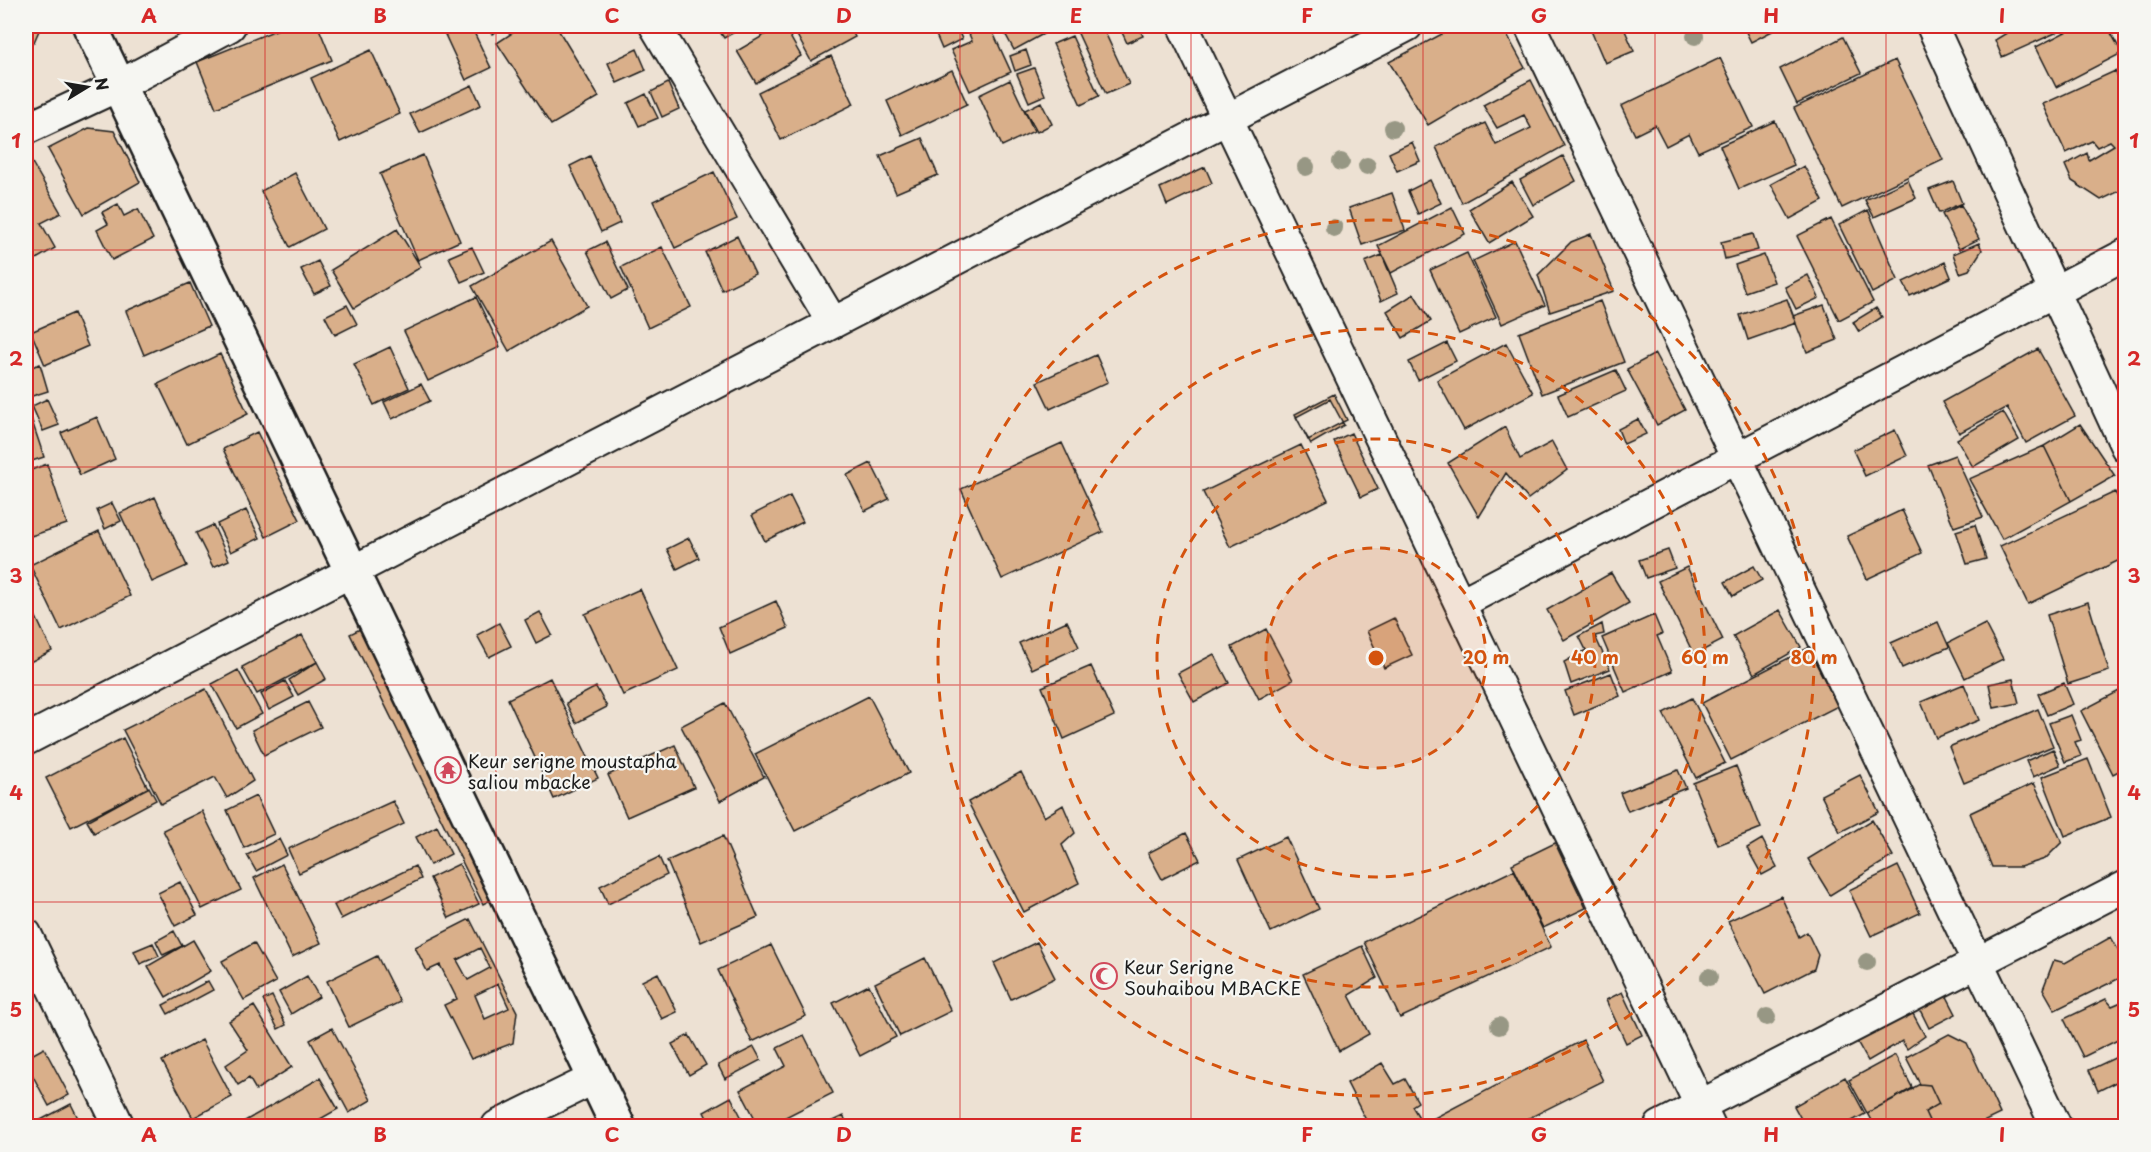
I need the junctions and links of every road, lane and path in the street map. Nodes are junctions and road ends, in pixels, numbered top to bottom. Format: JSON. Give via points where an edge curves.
{"nodes":[{"id":1,"x":90,"y":26,"type":"edge"},
{"id":2,"x":230,"y":26,"type":"edge"},
{"id":3,"x":655,"y":26,"type":"edge"},
{"id":4,"x":1183,"y":26,"type":"edge"},
{"id":5,"x":1407,"y":26,"type":"edge"},
{"id":6,"x":1530,"y":26,"type":"edge"},
{"id":7,"x":1932,"y":26,"type":"edge"},
{"id":8,"x":118,"y":86,"type":"junction"},
{"id":9,"x":1229,"y":118,"type":"junction"},
{"id":10,"x":26,"y":129,"type":"edge"},
{"id":11,"x":2126,"y":254,"type":"edge"},
{"id":12,"x":2053,"y":292,"type":"junction"},
{"id":13,"x":833,"y":323,"type":"junction"},
{"id":14,"x":2126,"y":447,"type":"edge"},
{"id":15,"x":1736,"y":459,"type":"junction"},
{"id":16,"x":350,"y":572,"type":"junction"},
{"id":17,"x":1461,"y":603,"type":"junction"},
{"id":18,"x":26,"y":740,"type":"edge"},
{"id":19,"x":2126,"y":886,"type":"edge"},
{"id":20,"x":26,"y":934,"type":"edge"},
{"id":21,"x":1978,"y":963,"type":"junction"},
{"id":22,"x":594,"y":1078,"type":"junction"},
{"id":23,"x":1705,"y":1116,"type":"edge"},
{"id":24,"x":119,"y":1126,"type":"edge"},
{"id":25,"x":497,"y":1126,"type":"edge"},
{"id":26,"x":618,"y":1126,"type":"edge"},
{"id":27,"x":1660,"y":1126,"type":"edge"},
{"id":28,"x":2056,"y":1126,"type":"edge"}],
"edges":[{"from":1,"to":8,"type":"street"},
{"from":2,"to":8,"type":"street"},
{"from":3,"to":13,"type":"street"},
{"from":4,"to":9,"type":"street"},
{"from":5,"to":9,"type":"street"},
{"from":6,"to":15,"type":"street"},
{"from":7,"to":12,"type":"street"},
{"from":8,"to":10,"type":"street"},
{"from":8,"to":16,"type":"street"},
{"from":9,"to":13,"type":"street"},
{"from":9,"to":17,"type":"street"},
{"from":11,"to":12,"type":"street"},
{"from":12,"to":14,"type":"street"},
{"from":12,"to":15,"type":"street"},
{"from":13,"to":16,"type":"street"},
{"from":15,"to":17,"type":"street"},
{"from":15,"to":21,"type":"street"},
{"from":16,"to":18,"type":"street"},
{"from":16,"to":22,"type":"street"},
{"from":17,"to":23,"type":"street"},
{"from":19,"to":21,"type":"street"},
{"from":20,"to":24,"type":"street"},
{"from":21,"to":23,"type":"street"},
{"from":21,"to":28,"type":"street"},
{"from":22,"to":25,"type":"street"},
{"from":22,"to":26,"type":"street"},
{"from":23,"to":27,"type":"street"}]}
